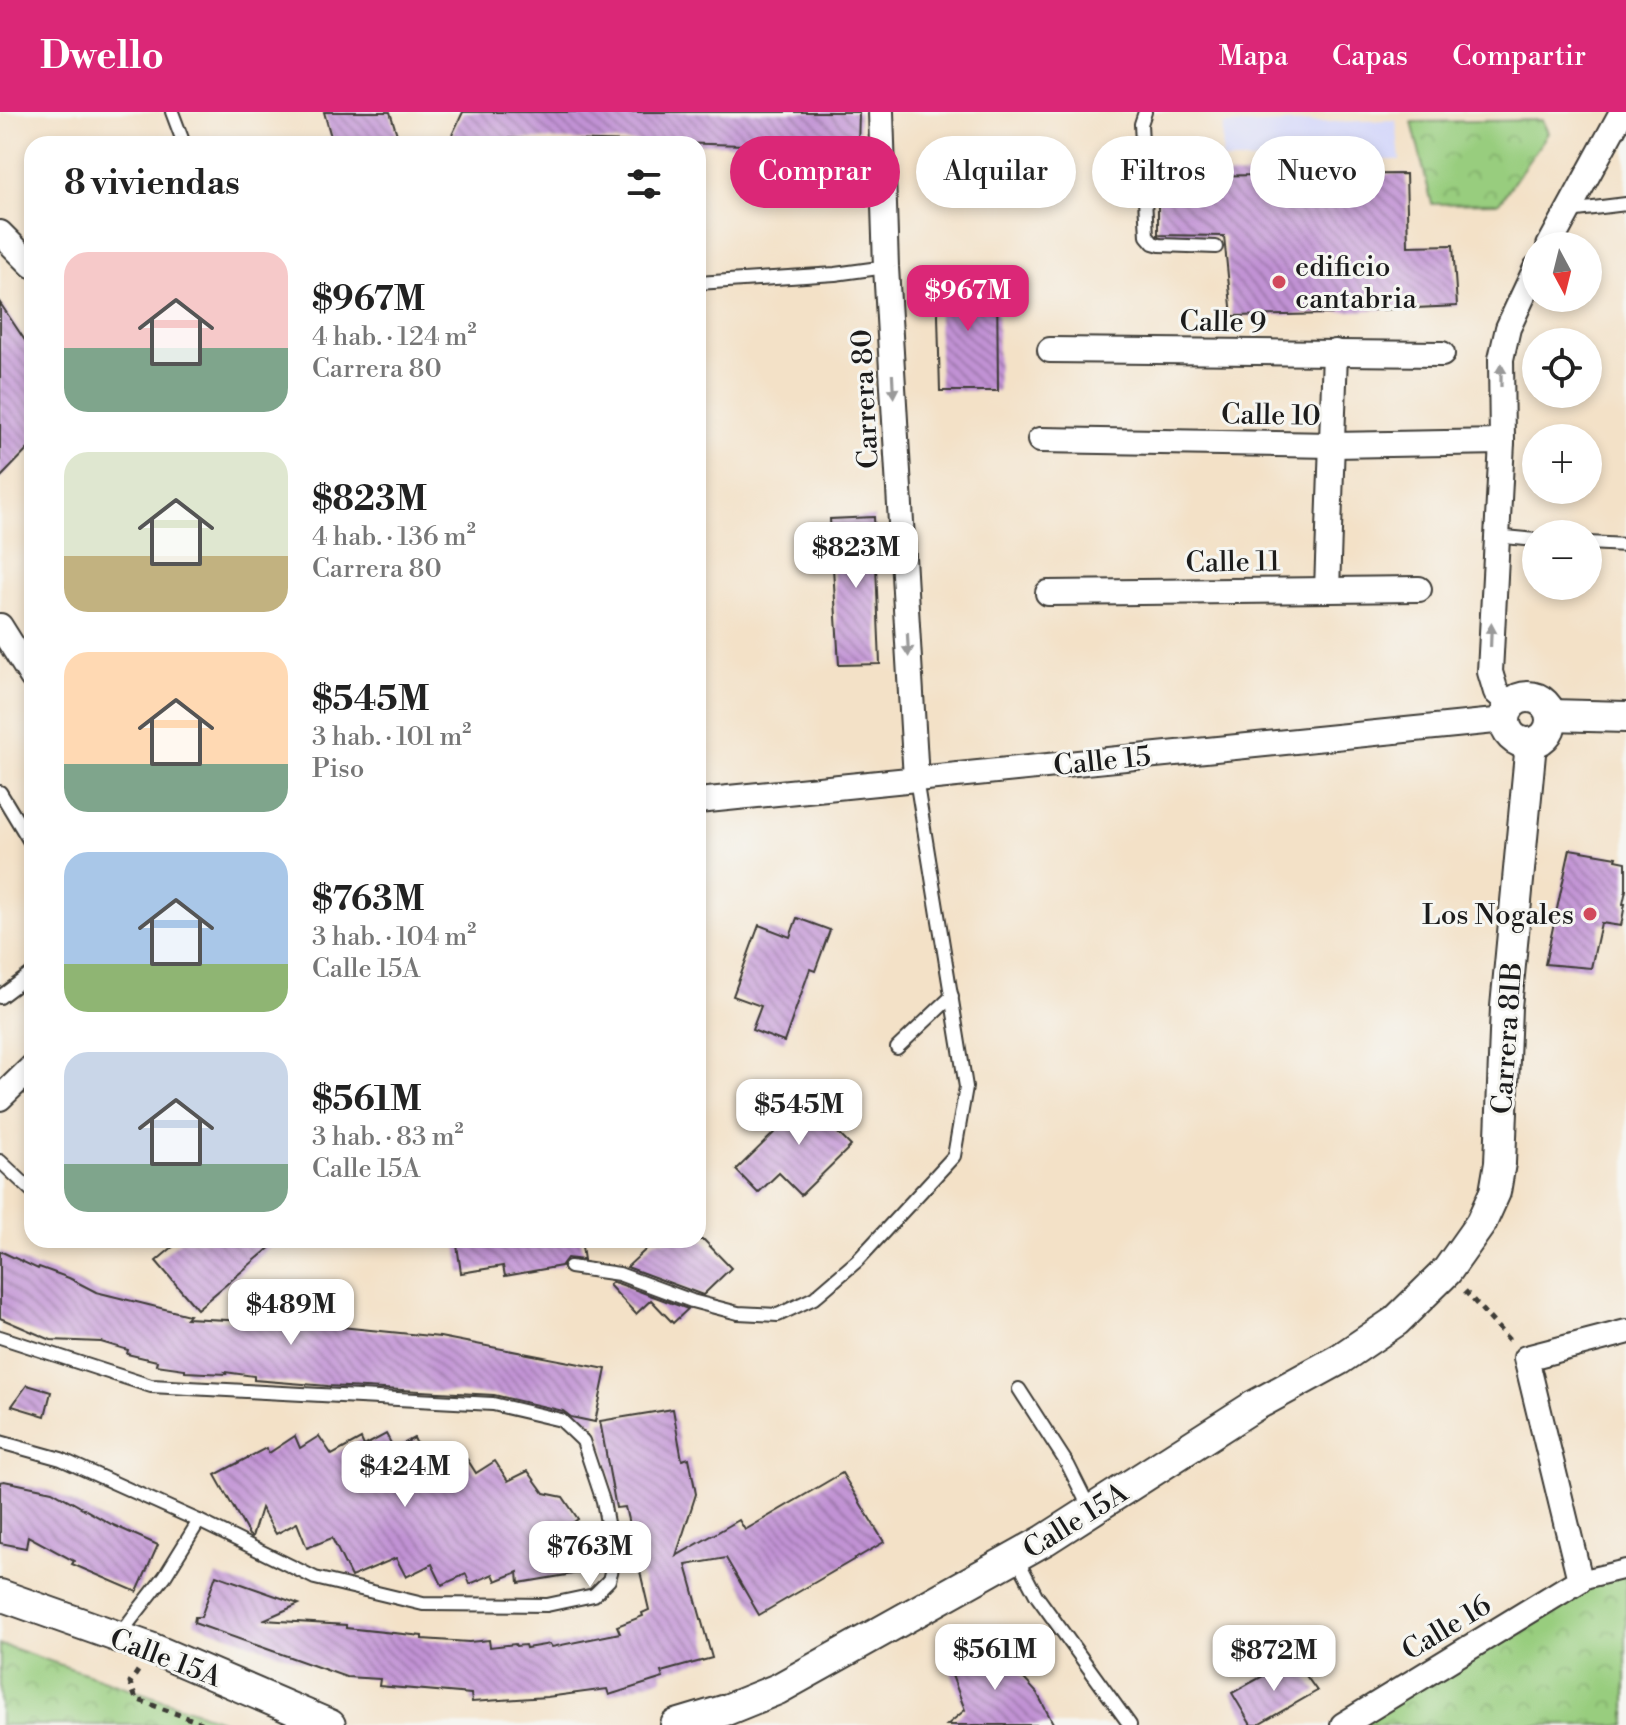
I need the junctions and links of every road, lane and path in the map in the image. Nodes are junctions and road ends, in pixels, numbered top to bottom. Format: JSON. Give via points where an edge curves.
{"nodes":[{"id":1,"x":172,"y":112,"type":"edge"},
{"id":2,"x":881,"y":112,"type":"edge"},
{"id":3,"x":1145,"y":112,"type":"edge"},
{"id":4,"x":1622,"y":112,"type":"edge"},
{"id":5,"x":181,"y":136,"type":"edge"},
{"id":6,"x":1626,"y":204,"type":"edge"},
{"id":7,"x":1569,"y":211,"type":"junction"},
{"id":8,"x":1557,"y":232,"type":"edge"},
{"id":9,"x":0,"y":233,"type":"edge"},
{"id":10,"x":1216,"y":247,"type":"dead end"},
{"id":11,"x":24,"y":257,"type":"edge"},
{"id":12,"x":886,"y":267,"type":"junction"},
{"id":13,"x":706,"y":282,"type":"edge"},
{"id":14,"x":1522,"y":298,"type":"edge"},
{"id":15,"x":1050,"y":350,"type":"dead end"},
{"id":16,"x":1335,"y":352,"type":"junction"},
{"id":17,"x":1442,"y":354,"type":"dead end"},
{"id":18,"x":1040,"y":440,"type":"dead end"},
{"id":19,"x":1502,"y":442,"type":"junction"},
{"id":20,"x":1333,"y":445,"type":"junction"},
{"id":21,"x":1495,"y":536,"type":"junction"},
{"id":22,"x":1522,"y":539,"type":"edge"},
{"id":23,"x":1602,"y":544,"type":"edge"},
{"id":24,"x":1626,"y":545,"type":"edge"},
{"id":25,"x":1419,"y":589,"type":"dead end"},
{"id":26,"x":1327,"y":590,"type":"junction"},
{"id":27,"x":1048,"y":593,"type":"dead end"},
{"id":28,"x":0,"y":626,"type":"edge"},
{"id":29,"x":24,"y":664,"type":"edge"},
{"id":30,"x":1508,"y":712,"type":"junction"},
{"id":31,"x":1551,"y":715,"type":"junction"},
{"id":32,"x":1626,"y":717,"type":"edge"},
{"id":33,"x":1531,"y":743,"type":"junction"},
{"id":34,"x":916,"y":779,"type":"junction"},
{"id":35,"x":0,"y":792,"type":"edge"},
{"id":36,"x":706,"y":800,"type":"edge"},
{"id":37,"x":24,"y":832,"type":"edge"},
{"id":38,"x":24,"y":979,"type":"edge"},
{"id":39,"x":952,"y":996,"type":"junction"},
{"id":40,"x":0,"y":997,"type":"edge"},
{"id":41,"x":897,"y":1048,"type":"dead end"},
{"id":42,"x":24,"y":1075,"type":"edge"},
{"id":43,"x":0,"y":1098,"type":"edge"},
{"id":44,"x":0,"y":1161,"type":"edge"},
{"id":45,"x":24,"y":1184,"type":"edge"},
{"id":46,"x":570,"y":1267,"type":"dead end"},
{"id":47,"x":1447,"y":1271,"type":"junction"},
{"id":48,"x":1626,"y":1332,"type":"edge"},
{"id":49,"x":0,"y":1337,"type":"edge"},
{"id":50,"x":1526,"y":1358,"type":"junction"},
{"id":51,"x":1019,"y":1389,"type":"dead end"},
{"id":52,"x":0,"y":1442,"type":"edge"},
{"id":53,"x":1091,"y":1511,"type":"junction"},
{"id":54,"x":199,"y":1521,"type":"junction"},
{"id":55,"x":1016,"y":1557,"type":"junction"},
{"id":56,"x":1626,"y":1569,"type":"edge"},
{"id":57,"x":1580,"y":1580,"type":"junction"},
{"id":58,"x":0,"y":1595,"type":"edge"},
{"id":59,"x":117,"y":1638,"type":"junction"},
{"id":60,"x":153,"y":1649,"type":"junction"},
{"id":61,"x":207,"y":1725,"type":"edge"},
{"id":62,"x":330,"y":1725,"type":"edge"},
{"id":63,"x":676,"y":1725,"type":"edge"},
{"id":64,"x":1130,"y":1725,"type":"edge"},
{"id":65,"x":1343,"y":1725,"type":"edge"}],
"edges":[{"from":1,"to":5,"type":"lane"},
{"from":2,"to":12,"type":"street","name":"Carrera 80"},
{"from":3,"to":10,"type":"lane","via":[[1141,124],[1147,236],[1160,245]]},
{"from":4,"to":7,"type":"street"},
{"from":6,"to":7,"type":"lane"},
{"from":7,"to":8,"type":"street"},
{"from":9,"to":11,"type":"street"},
{"from":12,"to":13,"type":"lane"},
{"from":12,"to":34,"type":"street","name":"Carrera 80","one_way":true},
{"from":19,"to":14,"type":"street","one_way":true,"via":[[1501,359]]},
{"from":15,"to":16,"type":"street","name":"Calle 9"},
{"from":16,"to":17,"type":"street","name":"Calle 9"},
{"from":16,"to":20,"type":"street"},
{"from":18,"to":20,"type":"street","name":"Calle 10"},
{"from":19,"to":20,"type":"street","name":"Calle 10"},
{"from":19,"to":21,"type":"street"},
{"from":20,"to":26,"type":"street"},
{"from":21,"to":22,"type":"lane"},
{"from":30,"to":21,"type":"street","one_way":true,"via":[[1490,672]]},
{"from":23,"to":24,"type":"lane"},
{"from":25,"to":26,"type":"street","name":"Calle 11"},
{"from":26,"to":27,"type":"street","name":"Calle 11"},
{"from":28,"to":29,"type":"street"},
{"from":30,"to":31,"type":"street","via":[[1517,700],[1533,697]]},
{"from":30,"to":33,"type":"street","via":[[1513,737]]},
{"from":30,"to":34,"type":"street","name":"Calle 15"},
{"from":31,"to":32,"type":"street"},
{"from":31,"to":33,"type":"street","via":[[1547,733]]},
{"from":33,"to":47,"type":"street","name":"Carrera 81B","via":[[1506,1007],[1500,1163],[1481,1223]]},
{"from":34,"to":36,"type":"street","name":"Calle 15"},
{"from":34,"to":39,"type":"lane"},
{"from":35,"to":37,"type":"lane"},
{"from":38,"to":40,"type":"lane"},
{"from":39,"to":41,"type":"lane"},
{"from":39,"to":46,"type":"lane","via":[[966,1087],[954,1156],[857,1261],[814,1298],[778,1315],[738,1313],[619,1274]]},
{"from":42,"to":43,"type":"street"},
{"from":44,"to":45,"type":"lane"},
{"from":47,"to":50,"type":"path"},
{"from":47,"to":53,"type":"street","name":"Calle 15A","via":[[1396,1321],[1340,1359],[1254,1406]]},
{"from":48,"to":50,"type":"street"},
{"from":49,"to":54,"type":"lane","via":[[151,1386],[493,1404],[561,1420],[583,1441],[603,1501],[614,1561],[609,1580],[594,1595],[547,1605],[423,1604],[315,1578]]},
{"from":50,"to":57,"type":"street"},
{"from":51,"to":53,"type":"lane"},
{"from":52,"to":54,"type":"lane","via":[[61,1459]]},
{"from":53,"to":55,"type":"street","name":"Calle 15A"},
{"from":54,"to":59,"type":"lane"},
{"from":55,"to":63,"type":"street","name":"Calle 15A","via":[[778,1689]]},
{"from":55,"to":64,"type":"lane","via":[[1036,1595]]},
{"from":56,"to":57,"type":"street"},
{"from":57,"to":65,"type":"street","name":"Calle 16"},
{"from":58,"to":59,"type":"street","name":"Calle 15A"},
{"from":59,"to":60,"type":"street","name":"Calle 15A"},
{"from":60,"to":61,"type":"path","via":[[130,1683],[136,1699]]},
{"from":60,"to":62,"type":"street","name":"Calle 15A"}]}
